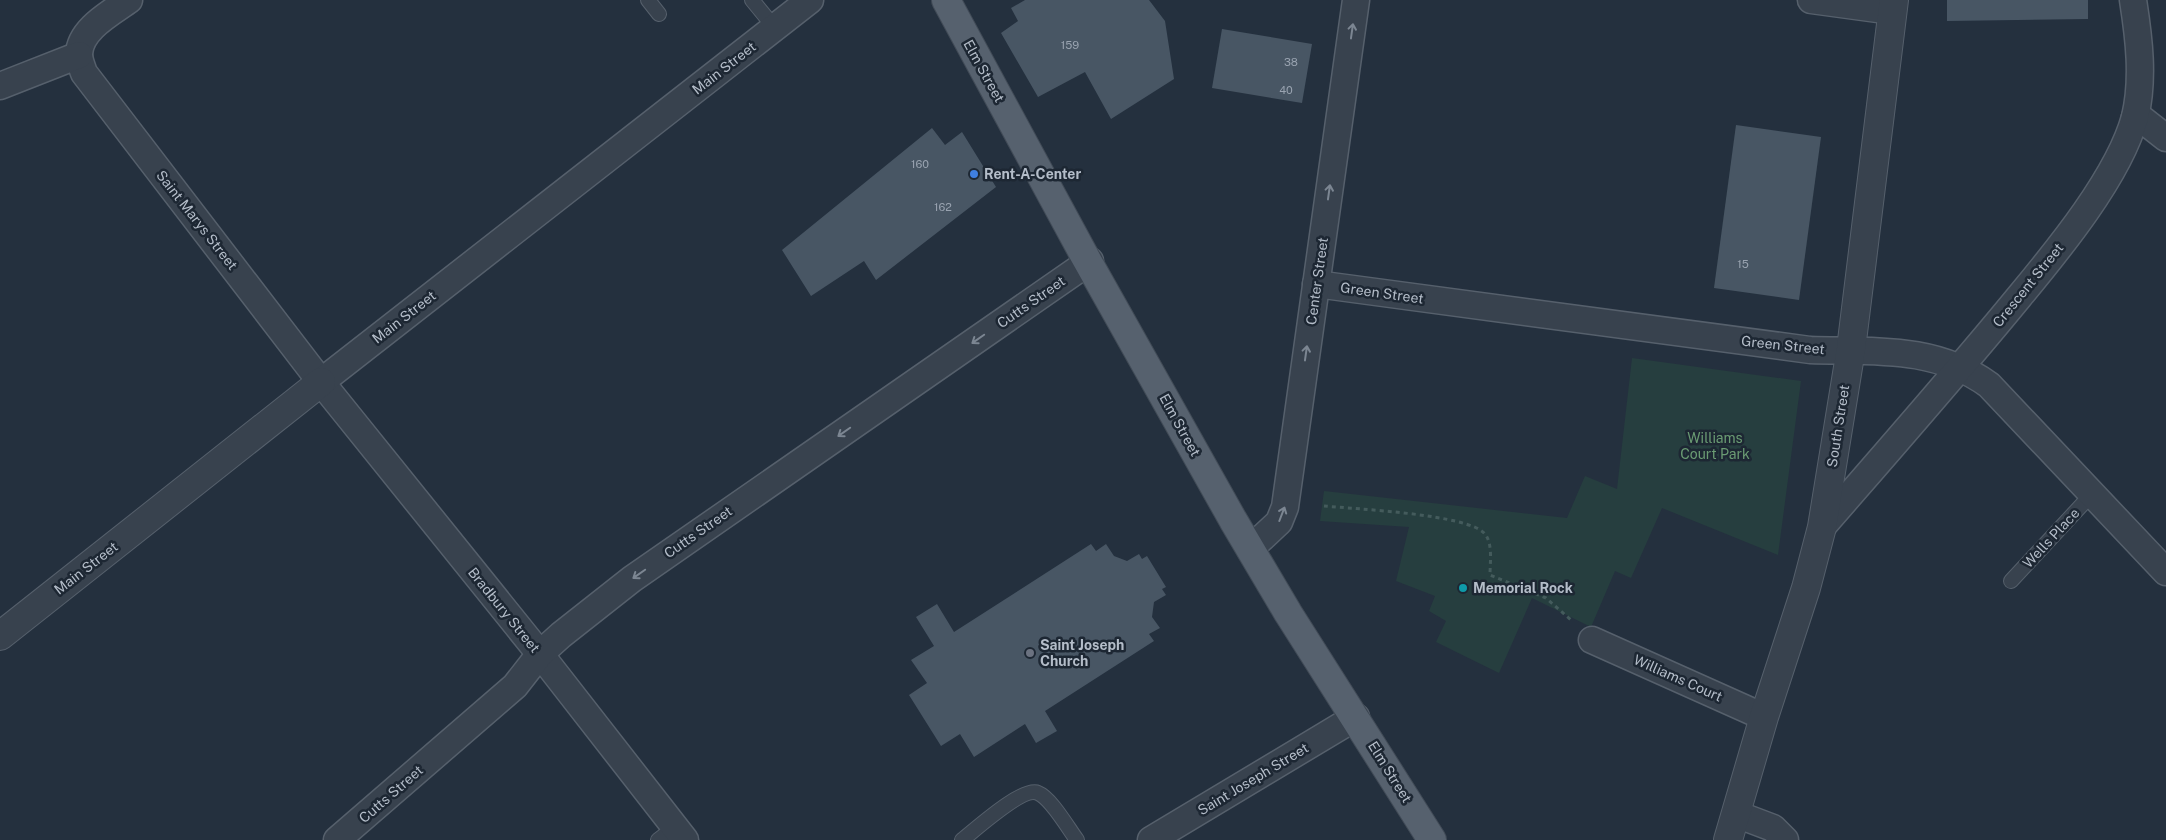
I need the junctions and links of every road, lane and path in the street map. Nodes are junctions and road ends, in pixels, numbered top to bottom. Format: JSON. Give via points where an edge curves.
{"nodes":[{"id":1,"x":129,"y":0,"type":"edge"},
{"id":2,"x":648,"y":0,"type":"edge"},
{"id":3,"x":752,"y":0,"type":"edge"},
{"id":4,"x":810,"y":0,"type":"edge"},
{"id":5,"x":946,"y":0,"type":"edge"},
{"id":6,"x":1356,"y":0,"type":"edge"},
{"id":7,"x":1811,"y":0,"type":"edge"},
{"id":8,"x":2132,"y":0,"type":"edge"},
{"id":9,"x":1893,"y":6,"type":"edge"},
{"id":10,"x":659,"y":14,"type":"dead end"},
{"id":11,"x":775,"y":28,"type":"junction"},
{"id":12,"x":79,"y":55,"type":"junction"},
{"id":13,"x":0,"y":86,"type":"edge"},
{"id":14,"x":2135,"y":117,"type":"junction"},
{"id":15,"x":2166,"y":138,"type":"edge"},
{"id":16,"x":1090,"y":262,"type":"junction"},
{"id":17,"x":1316,"y":284,"type":"junction"},
{"id":18,"x":1851,"y":349,"type":"junction"},
{"id":19,"x":1961,"y":368,"type":"junction"},
{"id":20,"x":321,"y":382,"type":"junction"},
{"id":21,"x":2091,"y":495,"type":"junction"},
{"id":22,"x":1324,"y":506,"type":"dead end"},
{"id":23,"x":1822,"y":527,"type":"junction"},
{"id":24,"x":1250,"y":549,"type":"junction"},
{"id":25,"x":2166,"y":572,"type":"edge"},
{"id":26,"x":2011,"y":581,"type":"dead end"},
{"id":27,"x":0,"y":636,"type":"edge"},
{"id":28,"x":1592,"y":640,"type":"joint"},
{"id":29,"x":540,"y":654,"type":"junction"},
{"id":30,"x":1356,"y":717,"type":"junction"},
{"id":31,"x":1764,"y":717,"type":"junction"},
{"id":32,"x":1736,"y":814,"type":"junction"},
{"id":33,"x":673,"y":836,"type":"edge"},
{"id":34,"x":337,"y":840,"type":"edge"},
{"id":35,"x":962,"y":840,"type":"edge"},
{"id":36,"x":1077,"y":840,"type":"edge"},
{"id":37,"x":1151,"y":840,"type":"edge"},
{"id":38,"x":1432,"y":840,"type":"edge"},
{"id":39,"x":1728,"y":840,"type":"edge"},
{"id":40,"x":1785,"y":840,"type":"edge"}],
"edges":[{"from":1,"to":12,"type":"street","via":[[91,29],[81,42]]},
{"from":2,"to":10,"type":"lane"},
{"from":3,"to":11,"type":"lane"},
{"from":4,"to":11,"type":"street","name":"Main Street"},
{"from":5,"to":16,"type":"main road","name":"Elm Street"},
{"from":17,"to":6,"type":"street","name":"Center Street","one_way":true},
{"from":7,"to":9,"type":"street"},
{"from":8,"to":14,"type":"street","name":"Crescent Street","via":[[2140,61]]},
{"from":9,"to":18,"type":"street","name":"South Street"},
{"from":11,"to":20,"type":"street","name":"Main Street"},
{"from":12,"to":13,"type":"street"},
{"from":12,"to":20,"type":"street","name":"Saint Marys Street","via":[[84,73]]},
{"from":14,"to":15,"type":"street"},
{"from":14,"to":19,"type":"street","name":"Crescent Street","via":[[2119,155],[2069,234]]},
{"from":16,"to":24,"type":"main road","name":"Elm Street"},
{"from":16,"to":29,"type":"street","name":"Cutts Street","one_way":true,"via":[[632,578]]},
{"from":17,"to":18,"type":"street","name":"Green Street","via":[[1810,350]]},
{"from":24,"to":17,"type":"street","name":"Center Street","one_way":true,"via":[[1279,522],[1285,507]]},
{"from":18,"to":19,"type":"street","name":"Green Street","via":[[1908,354]]},
{"from":18,"to":23,"type":"street","name":"South Street"},
{"from":19,"to":21,"type":"street","name":"Green Street","via":[[1989,385]]},
{"from":19,"to":23,"type":"street","name":"Crescent Street"},
{"from":20,"to":27,"type":"street","name":"Main Street"},
{"from":20,"to":29,"type":"street","name":"Bradbury Street"},
{"from":21,"to":25,"type":"street","name":"Green Street"},
{"from":21,"to":26,"type":"lane","name":"Wells Place"},
{"from":22,"to":28,"type":"path","via":[[1469,523],[1481,530],[1489,542],[1490,575],[1546,598]]},
{"from":23,"to":31,"type":"street","name":"South Street","via":[[1806,588]]},
{"from":24,"to":30,"type":"main road","name":"Elm Street"},
{"from":28,"to":31,"type":"street","name":"Williams Court"},
{"from":29,"to":33,"type":"street","name":"Bradbury Street"},
{"from":29,"to":34,"type":"street","name":"Cutts Street","via":[[515,686]]},
{"from":30,"to":37,"type":"street","name":"Saint Joseph Street"},
{"from":30,"to":38,"type":"main road","name":"Elm Street"},
{"from":31,"to":32,"type":"street","name":"South Street"},
{"from":32,"to":39,"type":"street","name":"South Street"},
{"from":32,"to":40,"type":"street","via":[[1773,828]]},
{"from":35,"to":36,"type":"lane","via":[[1016,799],[1034,791],[1041,793],[1053,806]]}]}
